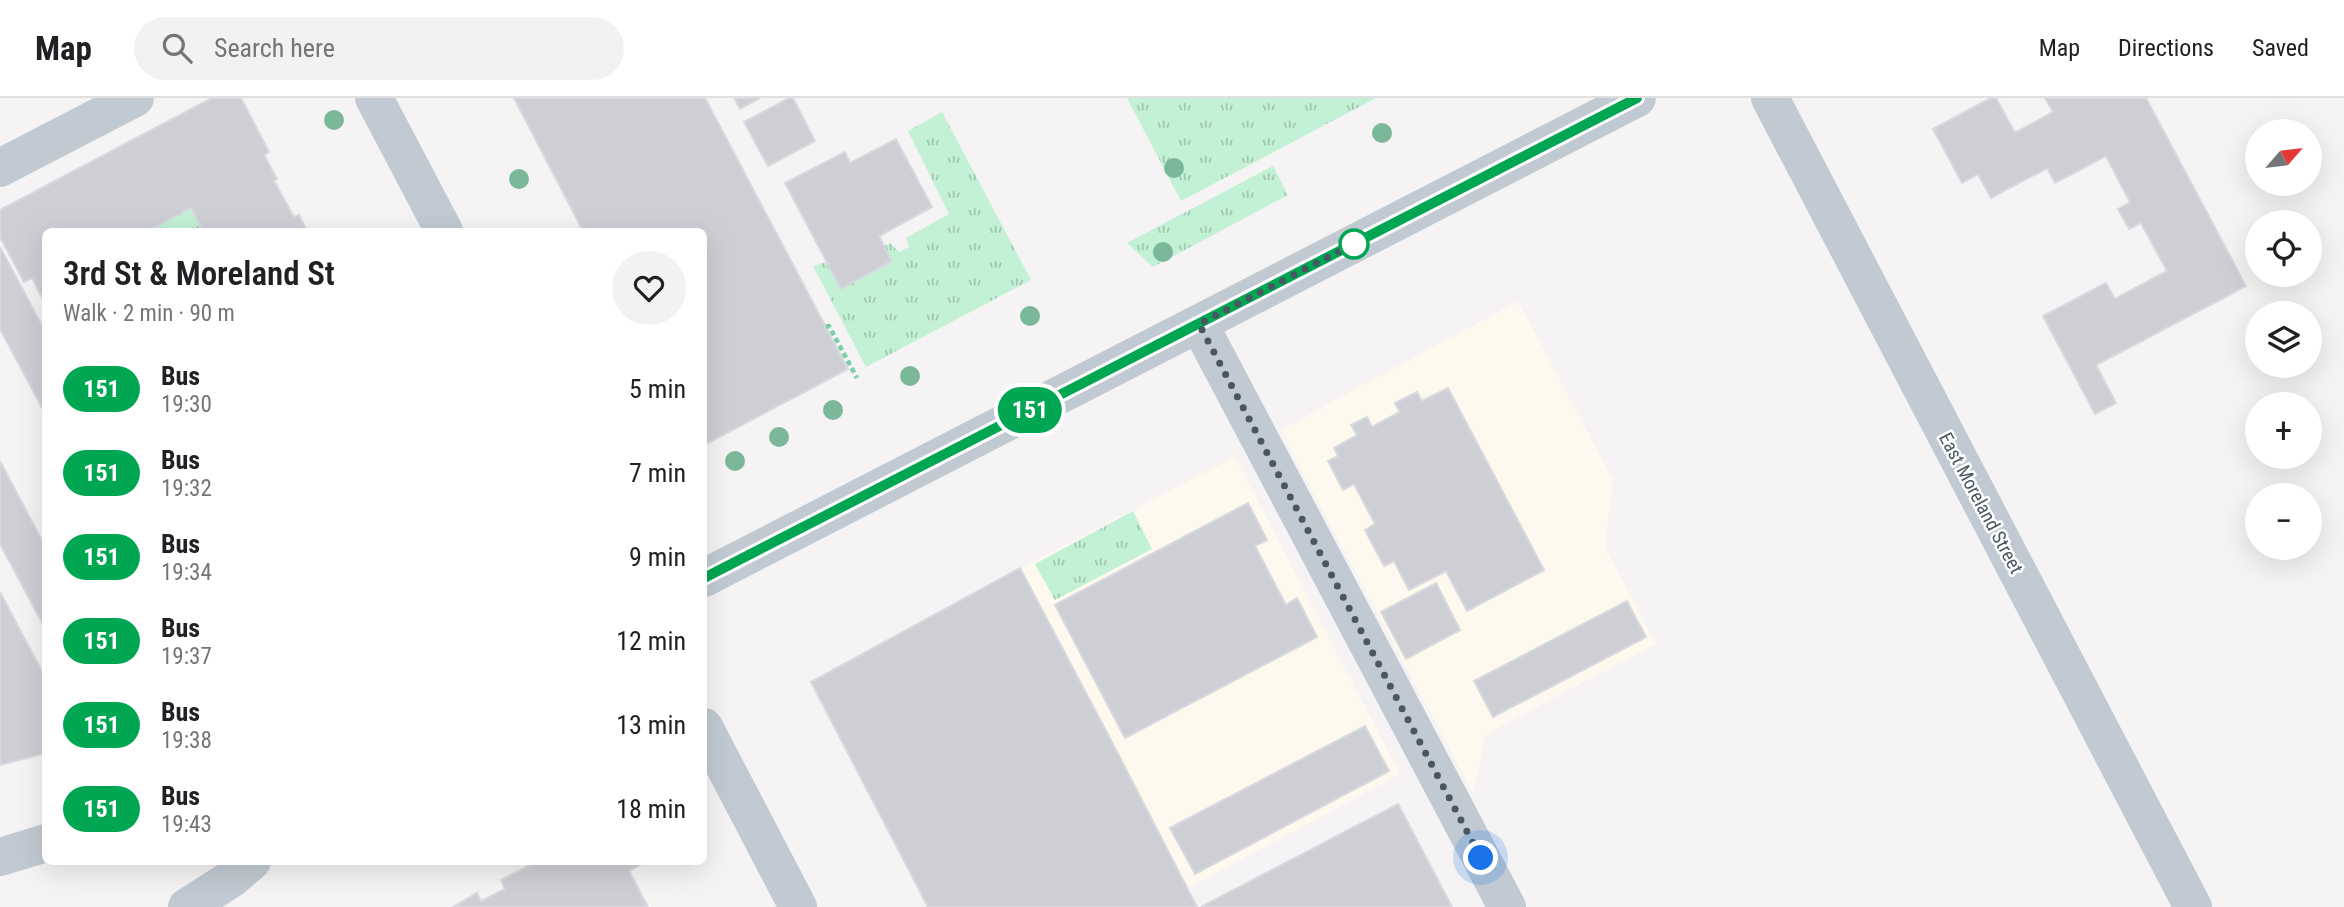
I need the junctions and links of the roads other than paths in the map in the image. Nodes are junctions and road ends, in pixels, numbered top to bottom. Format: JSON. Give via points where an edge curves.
{"nodes":[{"id":1,"x":135,"y":98,"type":"edge"},
{"id":2,"x":374,"y":98,"type":"edge"},
{"id":3,"x":1637,"y":98,"type":"edge"},
{"id":4,"x":1770,"y":98,"type":"edge"},
{"id":5,"x":0,"y":168,"type":"edge"},
{"id":6,"x":442,"y":228,"type":"edge"},
{"id":7,"x":1199,"y":324,"type":"junction"},
{"id":8,"x":707,"y":576,"type":"edge"},
{"id":9,"x":707,"y":733,"type":"edge"},
{"id":10,"x":42,"y":844,"type":"edge"},
{"id":11,"x":0,"y":857,"type":"edge"},
{"id":12,"x":247,"y":865,"type":"edge"},
{"id":13,"x":187,"y":907,"type":"edge"},
{"id":14,"x":797,"y":907,"type":"edge"},
{"id":15,"x":1507,"y":907,"type":"edge"},
{"id":16,"x":2193,"y":907,"type":"edge"}],
"edges":[{"from":1,"to":5,"type":"street"},
{"from":2,"to":6,"type":"street"},
{"from":3,"to":7,"type":"street"},
{"from":4,"to":16,"type":"street","name":"East Moreland Street"},
{"from":7,"to":8,"type":"street"},
{"from":7,"to":15,"type":"street"},
{"from":9,"to":14,"type":"street"},
{"from":10,"to":11,"type":"street"},
{"from":12,"to":13,"type":"street"}]}
